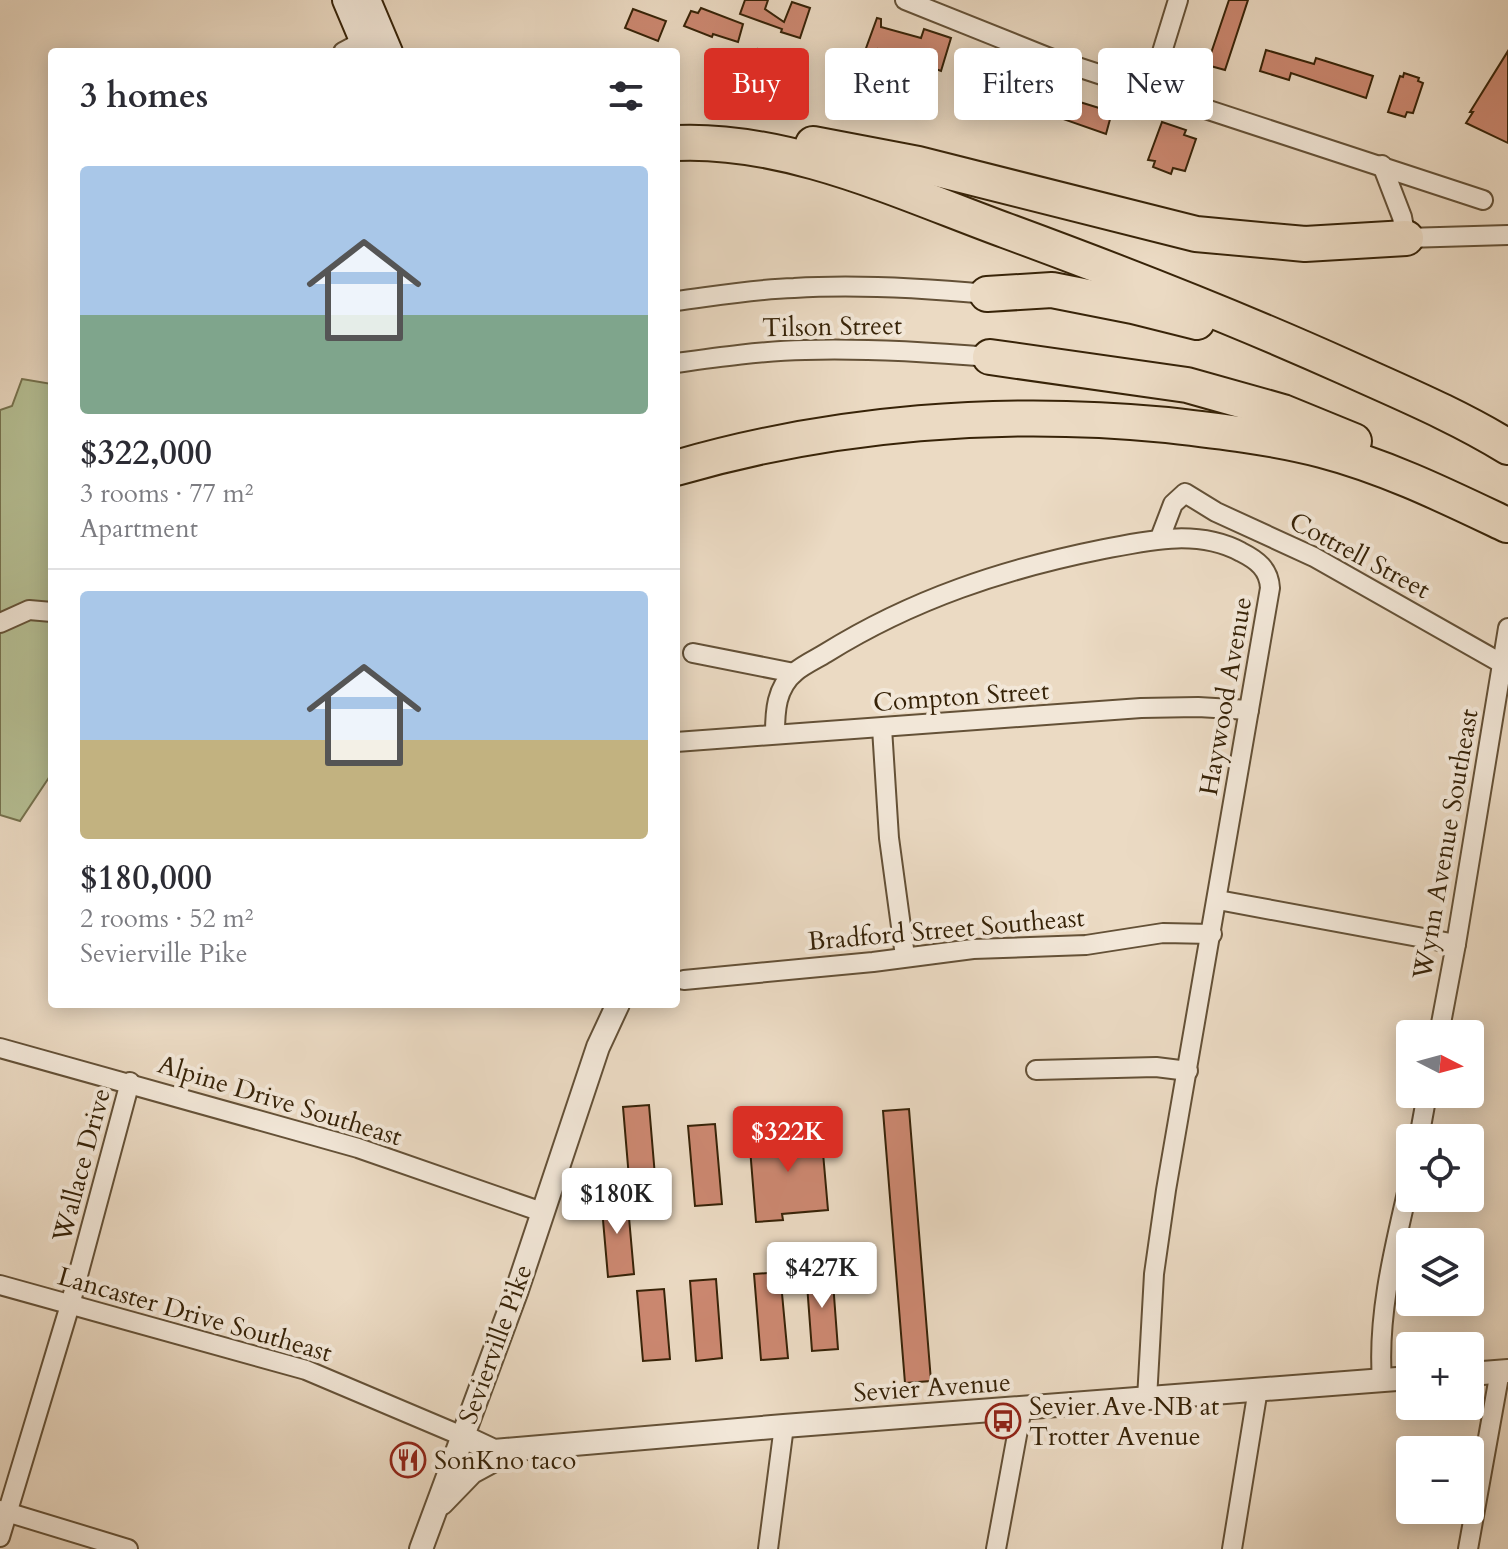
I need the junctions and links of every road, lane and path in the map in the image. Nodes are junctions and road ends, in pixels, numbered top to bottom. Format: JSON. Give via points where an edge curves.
{"nodes":[{"id":1,"x":346,"y":0,"type":"edge"},
{"id":2,"x":367,"y":0,"type":"edge"},
{"id":3,"x":905,"y":0,"type":"edge"},
{"id":4,"x":1178,"y":0,"type":"edge"},
{"id":5,"x":369,"y":46,"type":"edge"},
{"id":6,"x":1163,"y":48,"type":"edge"},
{"id":7,"x":1098,"y":74,"type":"edge"},
{"id":8,"x":1213,"y":111,"type":"edge"},
{"id":9,"x":692,"y":142,"type":"edge"},
{"id":10,"x":1382,"y":165,"type":"junction"},
{"id":11,"x":1483,"y":200,"type":"dead end"},
{"id":12,"x":1508,"y":235,"type":"edge"},
{"id":13,"x":1406,"y":238,"type":"junction"},
{"id":14,"x":987,"y":294,"type":"joint"},
{"id":15,"x":680,"y":301,"type":"edge"},
{"id":16,"x":990,"y":357,"type":"joint"},
{"id":17,"x":680,"y":362,"type":"edge"},
{"id":18,"x":1401,"y":392,"type":"junction"},
{"id":19,"x":1508,"y":447,"type":"edge"},
{"id":20,"x":680,"y":467,"type":"edge"},
{"id":21,"x":1507,"y":525,"type":"edge"},
{"id":22,"x":1160,"y":538,"type":"junction"},
{"id":23,"x":48,"y":612,"type":"edge"},
{"id":24,"x":0,"y":623,"type":"edge"},
{"id":25,"x":1508,"y":628,"type":"edge"},
{"id":26,"x":693,"y":653,"type":"dead end"},
{"id":27,"x":1505,"y":665,"type":"edge"},
{"id":28,"x":794,"y":673,"type":"junction"},
{"id":29,"x":1249,"y":710,"type":"junction"},
{"id":30,"x":882,"y":728,"type":"junction"},
{"id":31,"x":775,"y":734,"type":"junction"},
{"id":32,"x":680,"y":742,"type":"edge"},
{"id":33,"x":1218,"y":900,"type":"junction"},
{"id":34,"x":1212,"y":934,"type":"junction"},
{"id":35,"x":1456,"y":944,"type":"junction"},
{"id":36,"x":905,"y":956,"type":"junction"},
{"id":37,"x":684,"y":980,"type":"dead end"},
{"id":38,"x":606,"y":1008,"type":"edge"},
{"id":39,"x":616,"y":1008,"type":"edge"},
{"id":40,"x":1442,"y":1020,"type":"edge"},
{"id":41,"x":598,"y":1047,"type":"junction"},
{"id":42,"x":0,"y":1048,"type":"edge"},
{"id":43,"x":1036,"y":1070,"type":"dead end"},
{"id":44,"x":1188,"y":1071,"type":"junction"},
{"id":45,"x":130,"y":1082,"type":"junction"},
{"id":46,"x":542,"y":1212,"type":"junction"},
{"id":47,"x":1403,"y":1212,"type":"edge"},
{"id":48,"x":0,"y":1285,"type":"edge"},
{"id":49,"x":70,"y":1305,"type":"junction"},
{"id":50,"x":1504,"y":1371,"type":"edge"},
{"id":51,"x":1484,"y":1373,"type":"edge"},
{"id":52,"x":1396,"y":1379,"type":"edge"},
{"id":53,"x":1382,"y":1380,"type":"junction"},
{"id":54,"x":1258,"y":1389,"type":"junction"},
{"id":55,"x":1147,"y":1399,"type":"junction"},
{"id":56,"x":1022,"y":1408,"type":"junction"},
{"id":57,"x":784,"y":1426,"type":"junction"},
{"id":58,"x":462,"y":1436,"type":"junction"},
{"id":59,"x":515,"y":1449,"type":"junction"},
{"id":60,"x":436,"y":1509,"type":"junction"},
{"id":61,"x":4,"y":1512,"type":"edge"},
{"id":62,"x":0,"y":1537,"type":"edge"},
{"id":63,"x":128,"y":1549,"type":"edge"},
{"id":64,"x":421,"y":1549,"type":"edge"},
{"id":65,"x":768,"y":1549,"type":"edge"},
{"id":66,"x":996,"y":1549,"type":"edge"},
{"id":67,"x":1232,"y":1549,"type":"edge"},
{"id":68,"x":1468,"y":1549,"type":"edge"}],
"edges":[{"from":1,"to":5,"type":"main road"},
{"from":2,"to":5,"type":"main road"},
{"from":3,"to":7,"type":"street"},
{"from":4,"to":6,"type":"street"},
{"from":8,"to":10,"type":"street"},
{"from":9,"to":13,"type":"highway","via":[[752,137],[850,150],[1196,234],[1305,244]]},
{"from":9,"to":18,"type":"highway","via":[[781,152],[827,165],[1168,290]]},
{"from":10,"to":11,"type":"street"},
{"from":10,"to":13,"type":"street"},
{"from":12,"to":13,"type":"street"},
{"from":14,"to":15,"type":"street","name":"Tilson Street","via":[[824,287]]},
{"from":14,"to":18,"type":"highway","via":[[1052,290],[1170,314]]},
{"from":16,"to":17,"type":"street","name":"Tilson Street","via":[[804,350]]},
{"from":16,"to":21,"type":"highway","via":[[1187,385],[1283,412],[1433,478]]},
{"from":18,"to":19,"type":"highway"},
{"from":20,"to":21,"type":"highway","via":[[789,440],[939,423],[1052,417],[1128,422],[1323,450],[1417,483]]},
{"from":22,"to":27,"type":"street","name":"Cottrell Street","via":[[1173,504],[1185,493],[1314,557]]},
{"from":22,"to":28,"type":"street","name":"Haywood Avenue","via":[[1037,562],[952,590],[853,636]]},
{"from":22,"to":29,"type":"street","name":"Haywood Avenue","via":[[1217,542],[1252,557],[1266,572],[1270,588]]},
{"from":23,"to":24,"type":"street","via":[[29,610]]},
{"from":25,"to":27,"type":"street","name":"Wynn Avenue Southeast"},
{"from":26,"to":28,"type":"street"},
{"from":27,"to":35,"type":"street","name":"Wynn Avenue Southeast"},
{"from":28,"to":31,"type":"street","name":"Haywood Avenue","via":[[775,708]]},
{"from":29,"to":30,"type":"street","name":"Compton Street","via":[[1141,708]]},
{"from":29,"to":33,"type":"street","name":"Haywood Avenue"},
{"from":30,"to":31,"type":"street","name":"Compton Street"},
{"from":30,"to":36,"type":"street","via":[[889,838]]},
{"from":31,"to":32,"type":"street","name":"Compton Street"},
{"from":33,"to":34,"type":"street","name":"Haywood Avenue"},
{"from":33,"to":35,"type":"street"},
{"from":34,"to":36,"type":"street","name":"Bradford Street Southeast","via":[[1163,933],[1086,945]]},
{"from":34,"to":44,"type":"street","name":"Haywood Avenue"},
{"from":35,"to":40,"type":"street","name":"Wynn Avenue Southeast"},
{"from":36,"to":37,"type":"street","name":"Bradford Street Southeast"},
{"from":38,"to":41,"type":"street"},
{"from":39,"to":41,"type":"street","name":"Sevierville Pike"},
{"from":41,"to":46,"type":"street","name":"Sevierville Pike"},
{"from":42,"to":45,"type":"street","name":"Alpine Drive Southeast"},
{"from":43,"to":44,"type":"street"},
{"from":44,"to":55,"type":"street","name":"Haywood Avenue","via":[[1154,1274]]},
{"from":45,"to":46,"type":"street","name":"Alpine Drive Southeast","via":[[358,1148]]},
{"from":45,"to":49,"type":"street","name":"Wallace Drive"},
{"from":46,"to":58,"type":"street","name":"Sevierville Pike"},
{"from":47,"to":53,"type":"street","via":[[1382,1344]]},
{"from":48,"to":49,"type":"street","name":"Lancaster Drive Southeast"},
{"from":49,"to":58,"type":"street","name":"Lancaster Drive Southeast","via":[[306,1370]]},
{"from":49,"to":61,"type":"street","name":"Wallace Drive"},
{"from":50,"to":51,"type":"street"},
{"from":50,"to":68,"type":"street"},
{"from":52,"to":53,"type":"street","name":"Sevier Avenue"},
{"from":53,"to":54,"type":"street","name":"Sevier Avenue"},
{"from":54,"to":55,"type":"street","name":"Sevier Avenue"},
{"from":54,"to":67,"type":"street"},
{"from":55,"to":56,"type":"street","name":"Sevier Avenue"},
{"from":56,"to":57,"type":"street","name":"Sevier Avenue"},
{"from":56,"to":66,"type":"street"},
{"from":57,"to":59,"type":"street","name":"Sevier Avenue"},
{"from":57,"to":65,"type":"street"},
{"from":58,"to":59,"type":"street","name":"Sevier Avenue","via":[[494,1451]]},
{"from":58,"to":60,"type":"street","name":"Sevierville Pike"},
{"from":59,"to":60,"type":"street","via":[[472,1472]]},
{"from":60,"to":64,"type":"street","name":"Sevierville Pike"},
{"from":61,"to":62,"type":"street","name":"Wallace Drive"},
{"from":61,"to":63,"type":"street"}]}
